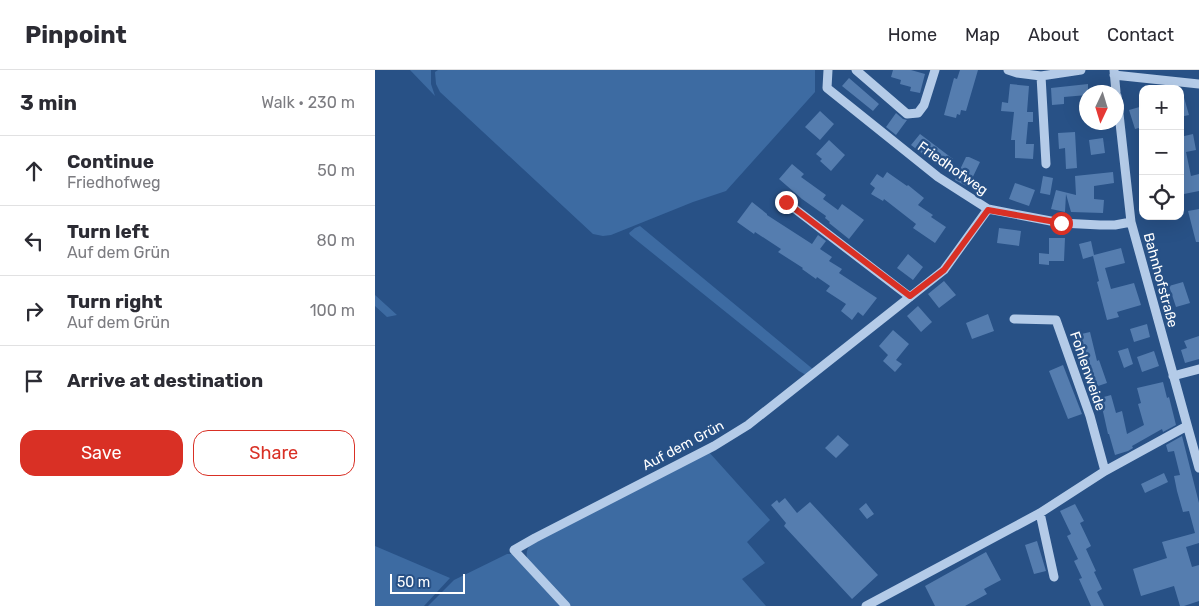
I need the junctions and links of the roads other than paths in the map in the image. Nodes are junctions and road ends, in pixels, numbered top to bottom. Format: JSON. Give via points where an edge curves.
{"nodes":[{"id":1,"x":828,"y":70,"type":"edge"},
{"id":2,"x":856,"y":70,"type":"edge"},
{"id":3,"x":935,"y":70,"type":"edge"},
{"id":4,"x":1008,"y":70,"type":"edge"},
{"id":5,"x":1081,"y":70,"type":"edge"},
{"id":6,"x":1114,"y":73,"type":"edge"},
{"id":7,"x":1041,"y":76,"type":"junction"},
{"id":8,"x":1199,"y":85,"type":"edge"},
{"id":9,"x":1120,"y":130,"type":"edge"},
{"id":10,"x":1046,"y":164,"type":"dead end"},
{"id":11,"x":786,"y":202,"type":"dead end"},
{"id":12,"x":988,"y":210,"type":"junction"},
{"id":13,"x":1131,"y":222,"type":"junction"},
{"id":14,"x":910,"y":296,"type":"junction"},
{"id":15,"x":1014,"y":319,"type":"dead end"},
{"id":16,"x":1199,"y":369,"type":"edge"},
{"id":17,"x":1173,"y":376,"type":"junction"},
{"id":18,"x":1187,"y":426,"type":"junction"},
{"id":19,"x":1199,"y":468,"type":"edge"},
{"id":20,"x":1105,"y":471,"type":"junction"},
{"id":21,"x":1040,"y":513,"type":"junction"},
{"id":22,"x":1054,"y":578,"type":"dead end"},
{"id":23,"x":566,"y":606,"type":"edge"},
{"id":24,"x":866,"y":606,"type":"edge"}],
"edges":[{"from":1,"to":12,"type":"street","name":"Friedhofweg","via":[[827,88],[938,177]]},
{"from":2,"to":3,"type":"street","via":[[907,114],[918,113],[924,105]]},
{"from":4,"to":7,"type":"street"},
{"from":5,"to":7,"type":"street"},
{"from":6,"to":8,"type":"street"},
{"from":7,"to":10,"type":"street"},
{"from":9,"to":13,"type":"street","name":"Bahnhofstraße"},
{"from":11,"to":14,"type":"street"},
{"from":12,"to":13,"type":"street","name":"Friedhofweg","via":[[1061,223],[1100,225]]},
{"from":12,"to":14,"type":"street","name":"Auf dem Grün","via":[[944,270]]},
{"from":13,"to":17,"type":"street","name":"Bahnhofstraße"},
{"from":14,"to":23,"type":"street","name":"Auf dem Grün","via":[[747,425],[714,446],[514,550]]},
{"from":15,"to":20,"type":"street","name":"Fohlenweide","via":[[1056,320],[1090,416]]},
{"from":16,"to":17,"type":"street"},
{"from":17,"to":18,"type":"street","name":"Bahnhofstraße"},
{"from":18,"to":19,"type":"street","name":"Bahnhofstraße"},
{"from":18,"to":20,"type":"street"},
{"from":20,"to":21,"type":"street"},
{"from":21,"to":22,"type":"street"},
{"from":21,"to":24,"type":"street"}]}
